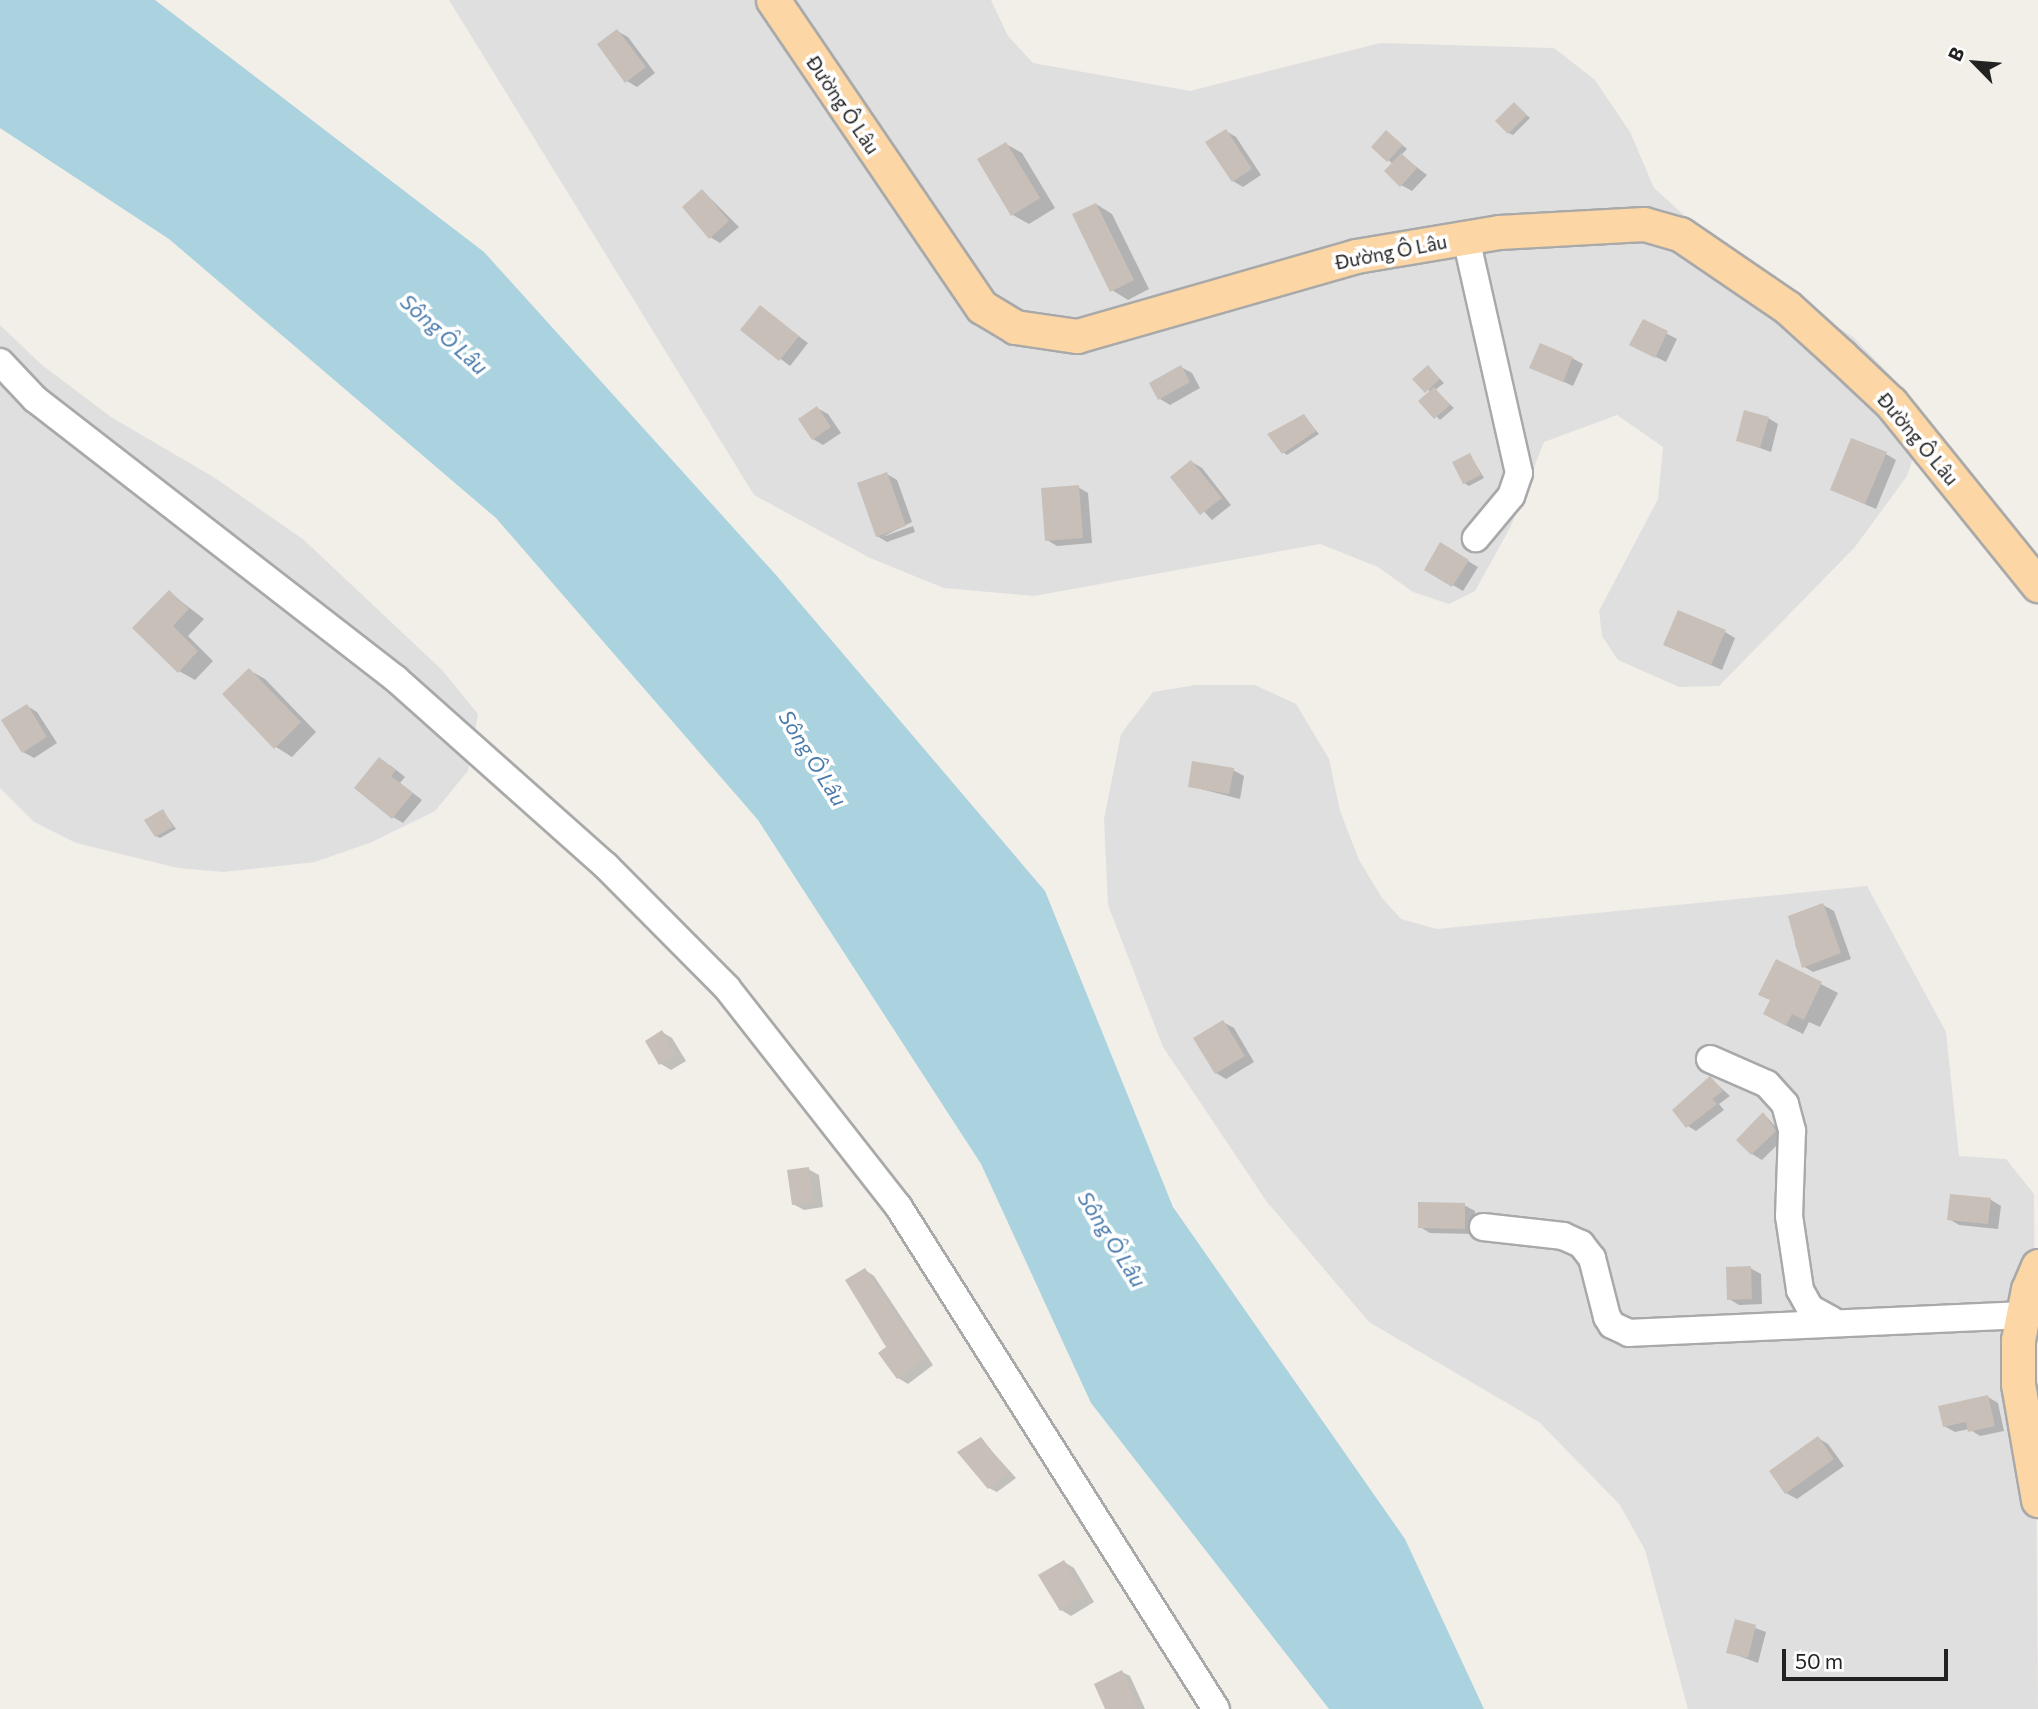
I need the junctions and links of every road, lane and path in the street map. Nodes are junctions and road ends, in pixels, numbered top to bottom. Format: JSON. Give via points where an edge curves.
{"nodes":[{"id":1,"x":773,"y":0,"type":"edge"},
{"id":2,"x":1466,"y":237,"type":"junction"},
{"id":3,"x":0,"y":362,"type":"edge"},
{"id":4,"x":1476,"y":538,"type":"dead end"},
{"id":5,"x":2038,"y":585,"type":"edge"},
{"id":6,"x":1710,"y":1059,"type":"dead end"},
{"id":7,"x":1483,"y":1227,"type":"dead end"},
{"id":8,"x":2038,"y":1266,"type":"edge"},
{"id":9,"x":2023,"y":1315,"type":"junction"},
{"id":10,"x":1832,"y":1321,"type":"junction"},
{"id":11,"x":2038,"y":1500,"type":"edge"},
{"id":12,"x":1216,"y":1709,"type":"edge"}],
"edges":[{"from":1,"to":2,"type":"main road","name":"Đường Ô Lâu","via":[[982,307],[1015,327],[1077,336],[1356,256]]},
{"from":2,"to":4,"type":"street","via":[[1519,474],[1511,496]]},
{"from":2,"to":5,"type":"main road","name":"Đường Ô Lâu","via":[[1609,222],[1644,224],[1680,234],[1787,307],[1891,402]]},
{"from":3,"to":12,"type":"street","via":[[35,399],[396,679],[606,866],[727,988],[898,1206]]},
{"from":6,"to":10,"type":"street","via":[[1767,1084],[1785,1104],[1792,1131],[1791,1238],[1800,1290],[1810,1308]]},
{"from":7,"to":10,"type":"street","via":[[1563,1236],[1581,1244],[1592,1258],[1607,1317],[1612,1325],[1629,1333]]},
{"from":8,"to":9,"type":"main road"},
{"from":9,"to":10,"type":"street"},
{"from":9,"to":11,"type":"main road","via":[[2018,1384]]}]}
